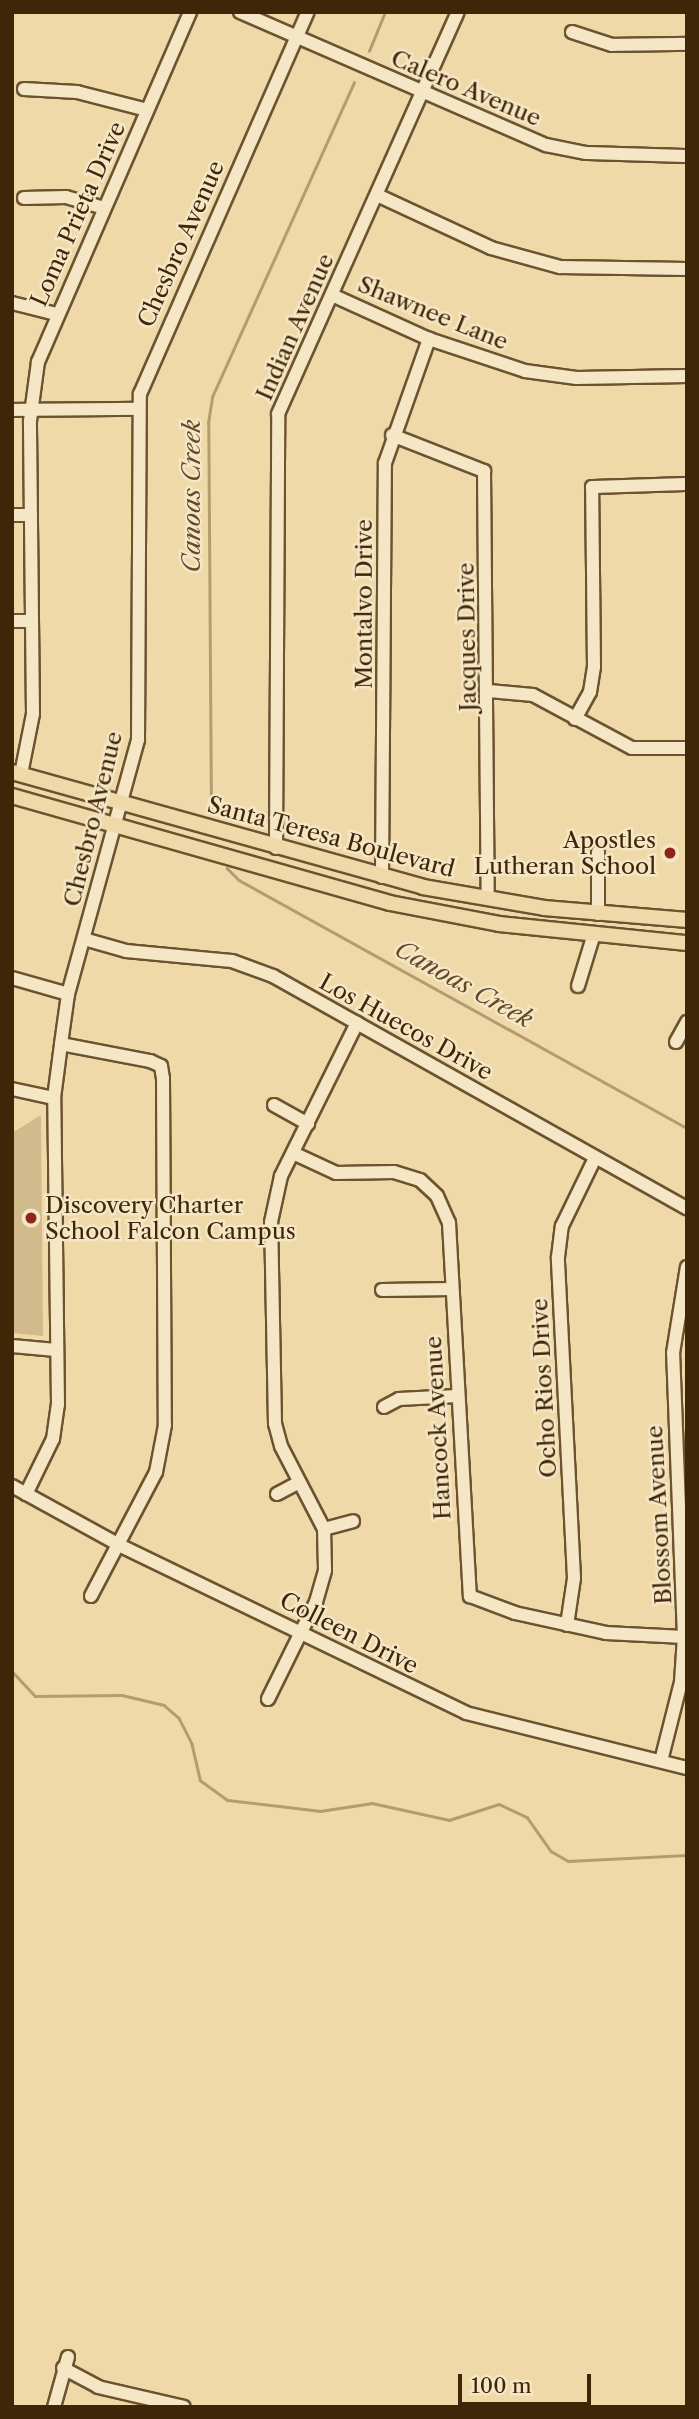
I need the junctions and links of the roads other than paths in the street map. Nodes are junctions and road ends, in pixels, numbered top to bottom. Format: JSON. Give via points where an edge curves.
{"nodes":[{"id":1,"x":190,"y":12,"type":"edge"},
{"id":2,"x":240,"y":12,"type":"edge"},
{"id":3,"x":307,"y":12,"type":"edge"},
{"id":4,"x":458,"y":12,"type":"edge"},
{"id":5,"x":572,"y":32,"type":"dead end"},
{"id":6,"x":296,"y":38,"type":"junction"},
{"id":7,"x":687,"y":44,"type":"edge"},
{"id":8,"x":24,"y":89,"type":"dead end"},
{"id":9,"x":422,"y":93,"type":"junction"},
{"id":10,"x":147,"y":110,"type":"junction"},
{"id":11,"x":687,"y":156,"type":"edge"},
{"id":12,"x":377,"y":195,"type":"junction"},
{"id":13,"x":24,"y":198,"type":"dead end"},
{"id":14,"x":102,"y":207,"type":"junction"},
{"id":15,"x":687,"y":270,"type":"edge"},
{"id":16,"x":332,"y":295,"type":"junction"},
{"id":17,"x":12,"y":303,"type":"edge"},
{"id":18,"x":56,"y":314,"type":"junction"},
{"id":19,"x":429,"y":339,"type":"junction"},
{"id":20,"x":687,"y":376,"type":"edge"},
{"id":21,"x":138,"y":409,"type":"junction"},
{"id":22,"x":12,"y":410,"type":"edge"},
{"id":23,"x":30,"y":410,"type":"junction"},
{"id":24,"x":392,"y":435,"type":"junction"},
{"id":25,"x":687,"y":484,"type":"edge"},
{"id":26,"x":12,"y":515,"type":"edge"},
{"id":27,"x":31,"y":515,"type":"junction"},
{"id":28,"x":12,"y":621,"type":"edge"},
{"id":29,"x":32,"y":621,"type":"junction"},
{"id":30,"x":489,"y":691,"type":"junction"},
{"id":31,"x":575,"y":719,"type":"junction"},
{"id":32,"x":687,"y":748,"type":"edge"},
{"id":33,"x":16,"y":773,"type":"edge"},
{"id":34,"x":13,"y":799,"type":"edge"},
{"id":35,"x":123,"y":804,"type":"junction"},
{"id":36,"x":117,"y":826,"type":"junction"},
{"id":37,"x":276,"y":848,"type":"junction"},
{"id":38,"x":598,"y":852,"type":"dead end"},
{"id":39,"x":382,"y":877,"type":"junction"},
{"id":40,"x":488,"y":899,"type":"junction"},
{"id":41,"x":598,"y":914,"type":"junction"},
{"id":42,"x":687,"y":920,"type":"edge"},
{"id":43,"x":593,"y":937,"type":"junction"},
{"id":44,"x":84,"y":939,"type":"junction"},
{"id":45,"x":687,"y":943,"type":"edge"},
{"id":46,"x":12,"y":978,"type":"edge"},
{"id":47,"x":578,"y":986,"type":"dead end"},
{"id":48,"x":68,"y":994,"type":"junction"},
{"id":49,"x":687,"y":1022,"type":"edge"},
{"id":50,"x":357,"y":1023,"type":"junction"},
{"id":51,"x":676,"y":1042,"type":"dead end"},
{"id":52,"x":61,"y":1044,"type":"junction"},
{"id":53,"x":12,"y":1089,"type":"edge"},
{"id":54,"x":54,"y":1098,"type":"junction"},
{"id":55,"x":274,"y":1105,"type":"dead end"},
{"id":56,"x":308,"y":1124,"type":"junction"},
{"id":57,"x":293,"y":1153,"type":"junction"},
{"id":58,"x":595,"y":1158,"type":"junction"},
{"id":59,"x":687,"y":1208,"type":"edge"},
{"id":60,"x":687,"y":1267,"type":"edge"},
{"id":61,"x":684,"y":1284,"type":"edge"},
{"id":62,"x":452,"y":1289,"type":"junction"},
{"id":63,"x":382,"y":1290,"type":"dead end"},
{"id":64,"x":12,"y":1346,"type":"edge"},
{"id":65,"x":56,"y":1350,"type":"junction"},
{"id":66,"x":457,"y":1396,"type":"junction"},
{"id":67,"x":384,"y":1406,"type":"dead end"},
{"id":68,"x":681,"y":1416,"type":"edge"},
{"id":69,"x":298,"y":1483,"type":"junction"},
{"id":70,"x":12,"y":1486,"type":"edge"},
{"id":71,"x":26,"y":1494,"type":"junction"},
{"id":72,"x":277,"y":1494,"type":"dead end"},
{"id":73,"x":353,"y":1521,"type":"dead end"},
{"id":74,"x":324,"y":1529,"type":"junction"},
{"id":75,"x":121,"y":1546,"type":"junction"},
{"id":76,"x":91,"y":1596,"type":"dead end"},
{"id":77,"x":567,"y":1625,"type":"junction"},
{"id":78,"x":301,"y":1633,"type":"junction"},
{"id":79,"x":684,"y":1637,"type":"junction"},
{"id":80,"x":268,"y":1699,"type":"dead end"},
{"id":81,"x":662,"y":1761,"type":"junction"},
{"id":82,"x":687,"y":1768,"type":"edge"},
{"id":83,"x":54,"y":2407,"type":"edge"},
{"id":84,"x":184,"y":2407,"type":"edge"}],
"edges":[{"from":1,"to":10,"type":"street","name":"Loma Prieta Drive"},
{"from":2,"to":6,"type":"street","name":"Calero Avenue"},
{"from":3,"to":6,"type":"street","name":"Chesbro Avenue"},
{"from":4,"to":9,"type":"street","name":"Indian Avenue"},
{"from":5,"to":7,"type":"street","via":[[611,45]]},
{"from":6,"to":9,"type":"street","name":"Calero Avenue"},
{"from":6,"to":21,"type":"street","name":"Chesbro Avenue","via":[[148,371]]},
{"from":8,"to":10,"type":"street","via":[[77,92]]},
{"from":9,"to":11,"type":"street","name":"Calero Avenue","via":[[546,145],[598,154]]},
{"from":9,"to":12,"type":"street","name":"Indian Avenue"},
{"from":10,"to":14,"type":"street","name":"Loma Prieta Drive"},
{"from":12,"to":15,"type":"street","via":[[491,247],[560,267]]},
{"from":12,"to":16,"type":"street","name":"Indian Avenue"},
{"from":13,"to":14,"type":"street","via":[[65,197]]},
{"from":14,"to":18,"type":"street","name":"Loma Prieta Drive"},
{"from":16,"to":19,"type":"street","name":"Shawnee Lane"},
{"from":16,"to":37,"type":"street","name":"Indian Avenue","via":[[278,414],[274,440]]},
{"from":17,"to":18,"type":"street"},
{"from":18,"to":23,"type":"street","name":"Loma Prieta Drive","via":[[38,362]]},
{"from":19,"to":20,"type":"street","name":"Shawnee Lane","via":[[525,371],[577,378]]},
{"from":19,"to":24,"type":"street","name":"Montalvo Drive"},
{"from":21,"to":23,"type":"street"},
{"from":21,"to":35,"type":"street","name":"Chesbro Avenue","via":[[138,740]]},
{"from":22,"to":23,"type":"street"},
{"from":23,"to":27,"type":"street","name":"Loma Prieta Drive"},
{"from":24,"to":30,"type":"street","name":"Jacques Drive","via":[[484,471]]},
{"from":24,"to":39,"type":"street","name":"Montalvo Drive","via":[[385,463]]},
{"from":25,"to":31,"type":"street","via":[[592,487],[594,667],[590,692]]},
{"from":26,"to":27,"type":"street"},
{"from":27,"to":29,"type":"street","name":"Loma Prieta Drive"},
{"from":28,"to":29,"type":"street"},
{"from":29,"to":33,"type":"street","name":"Loma Prieta Drive","via":[[33,714]]},
{"from":30,"to":31,"type":"street","via":[[533,695]]},
{"from":30,"to":40,"type":"street","name":"Jacques Drive"},
{"from":31,"to":32,"type":"street","via":[[632,748]]},
{"from":33,"to":35,"type":"main road","name":"Santa Teresa Boulevard"},
{"from":34,"to":36,"type":"main road","name":"Santa Teresa Boulevard"},
{"from":35,"to":36,"type":"street","name":"Chesbro Avenue"},
{"from":35,"to":37,"type":"main road","name":"Santa Teresa Boulevard"},
{"from":36,"to":43,"type":"main road","name":"Santa Teresa Boulevard","via":[[390,903]]},
{"from":36,"to":44,"type":"street","name":"Chesbro Avenue"},
{"from":37,"to":39,"type":"main road","name":"Santa Teresa Boulevard"},
{"from":38,"to":41,"type":"street"},
{"from":39,"to":40,"type":"main road","name":"Santa Teresa Boulevard"},
{"from":40,"to":41,"type":"main road","name":"Santa Teresa Boulevard"},
{"from":41,"to":42,"type":"main road","name":"Santa Teresa Boulevard"},
{"from":43,"to":45,"type":"main road","name":"Santa Teresa Boulevard"},
{"from":43,"to":47,"type":"street"},
{"from":44,"to":48,"type":"street","name":"Chesbro Avenue"},
{"from":44,"to":50,"type":"street","name":"Los Huecos Drive","via":[[126,951],[232,961],[273,976]]},
{"from":46,"to":48,"type":"street"},
{"from":48,"to":52,"type":"street","name":"Chesbro Avenue"},
{"from":49,"to":51,"type":"street"},
{"from":50,"to":56,"type":"street"},
{"from":50,"to":58,"type":"street","name":"Los Huecos Drive"},
{"from":52,"to":54,"type":"street","name":"Chesbro Avenue"},
{"from":52,"to":75,"type":"street","via":[[150,1061],[161,1066],[163,1078],[165,1425],[156,1472]]},
{"from":53,"to":54,"type":"street"},
{"from":54,"to":65,"type":"street","name":"Chesbro Avenue"},
{"from":55,"to":56,"type":"street"},
{"from":56,"to":57,"type":"street"},
{"from":57,"to":62,"type":"street","name":"Hancock Avenue","via":[[336,1173],[394,1172],[420,1180],[437,1196],[449,1223]]},
{"from":57,"to":69,"type":"street","via":[[278,1188],[271,1222],[273,1401],[281,1446]]},
{"from":58,"to":59,"type":"street","name":"Los Huecos Drive"},
{"from":58,"to":77,"type":"street","name":"Ocho Rios Drive","via":[[562,1226],[558,1257],[574,1578]]},
{"from":60,"to":61,"type":"street","name":"Blossom Avenue"},
{"from":61,"to":68,"type":"street","name":"Blossom Avenue","via":[[673,1353]]},
{"from":62,"to":63,"type":"street"},
{"from":62,"to":66,"type":"street","name":"Hancock Avenue"},
{"from":64,"to":65,"type":"street"},
{"from":65,"to":71,"type":"street","name":"Chesbro Avenue","via":[[53,1439]]},
{"from":66,"to":67,"type":"street","via":[[399,1399]]},
{"from":66,"to":77,"type":"street","name":"Hancock Avenue","via":[[466,1590],[477,1600]]},
{"from":68,"to":79,"type":"street","name":"Blossom Avenue"},
{"from":69,"to":72,"type":"street"},
{"from":69,"to":74,"type":"street"},
{"from":70,"to":71,"type":"street","name":"Colleen Drive"},
{"from":71,"to":75,"type":"street","name":"Colleen Drive"},
{"from":73,"to":74,"type":"street"},
{"from":74,"to":78,"type":"street","via":[[325,1570]]},
{"from":75,"to":76,"type":"street"},
{"from":75,"to":78,"type":"street","name":"Colleen Drive"},
{"from":77,"to":79,"type":"street","name":"Hancock Avenue","via":[[635,1636]]},
{"from":78,"to":80,"type":"street"},
{"from":78,"to":81,"type":"street","name":"Colleen Drive","via":[[466,1713]]},
{"from":79,"to":81,"type":"street","name":"Blossom Avenue","via":[[681,1682]]},
{"from":81,"to":82,"type":"street","name":"Colleen Drive"},
{"from":83,"to":84,"type":"street","via":[[65,2362],[97,2387]]}]}
